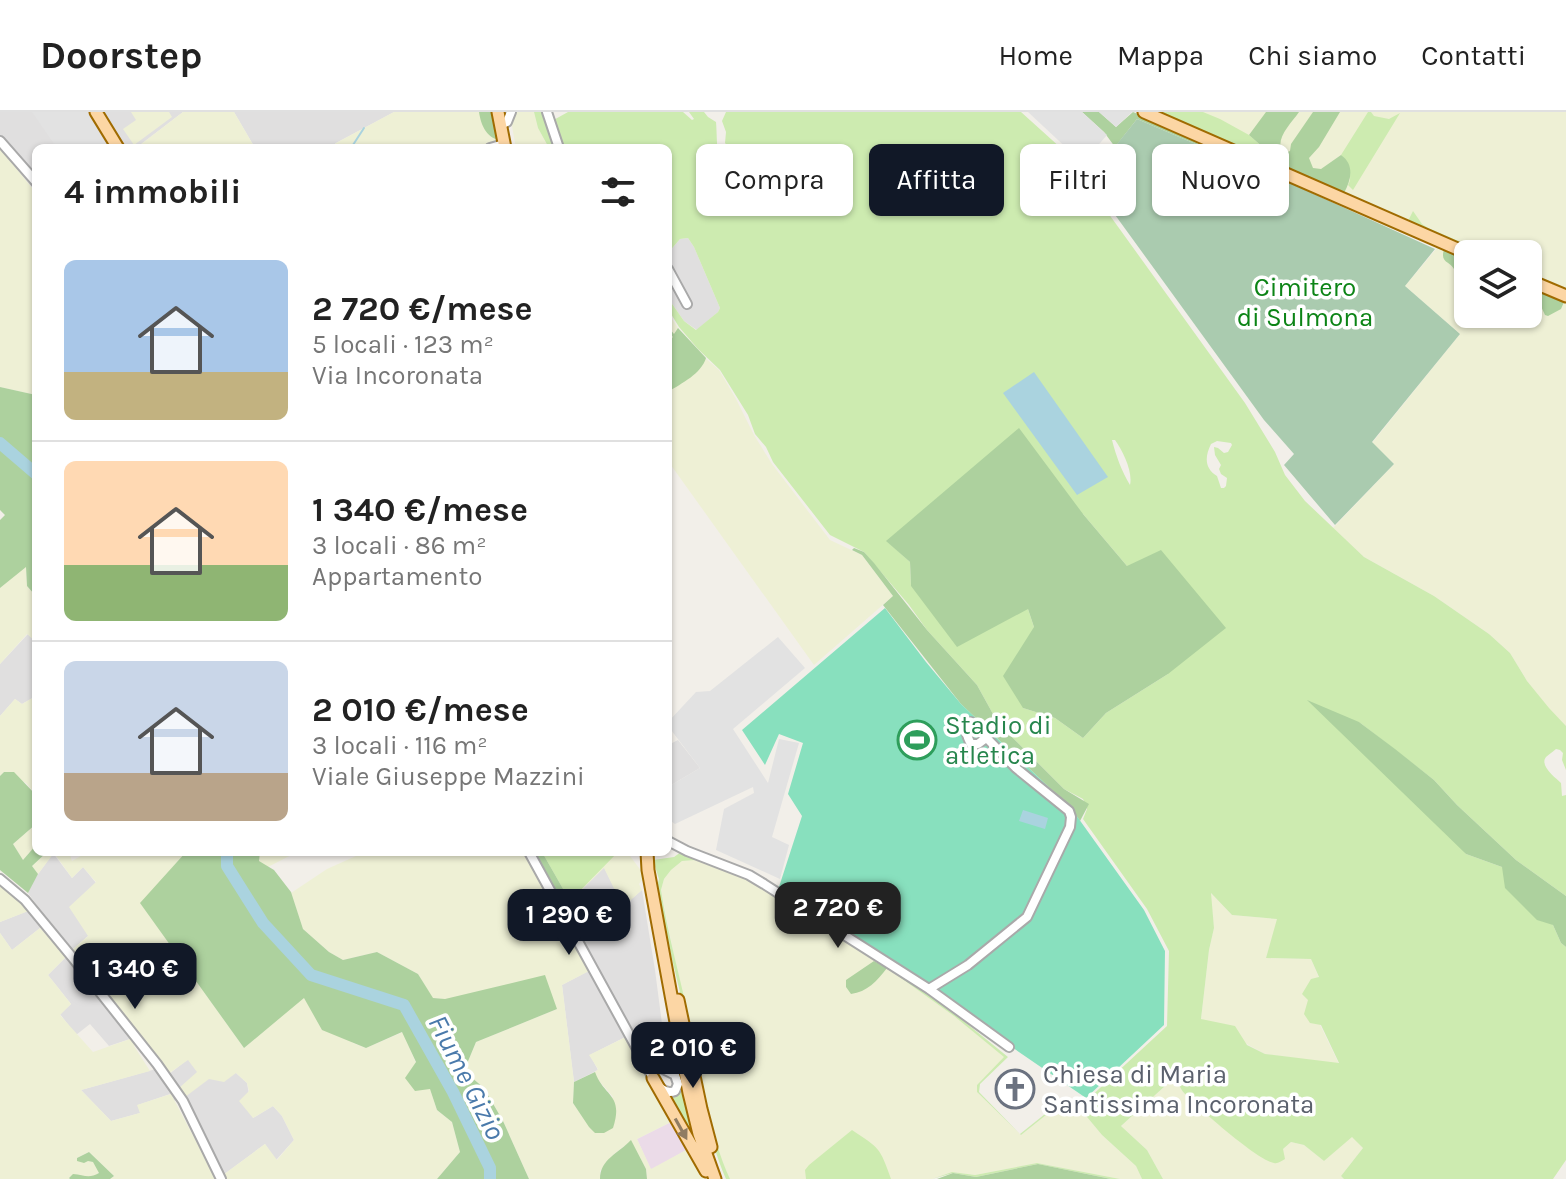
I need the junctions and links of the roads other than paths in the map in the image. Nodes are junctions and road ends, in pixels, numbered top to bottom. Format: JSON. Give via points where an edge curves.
{"nodes":[{"id":1,"x":96,"y":112,"type":"edge"},
{"id":2,"x":498,"y":112,"type":"edge"},
{"id":3,"x":511,"y":112,"type":"edge"},
{"id":4,"x":547,"y":112,"type":"edge"},
{"id":5,"x":1144,"y":112,"type":"edge"},
{"id":6,"x":500,"y":125,"type":"junction"},
{"id":7,"x":0,"y":141,"type":"edge"},
{"id":8,"x":116,"y":144,"type":"edge"},
{"id":9,"x":504,"y":144,"type":"edge"},
{"id":10,"x":558,"y":144,"type":"edge"},
{"id":11,"x":32,"y":177,"type":"edge"},
{"id":12,"x":1454,"y":247,"type":"edge"},
{"id":13,"x":672,"y":276,"type":"edge"},
{"id":14,"x":1542,"y":286,"type":"edge"},
{"id":15,"x":1566,"y":296,"type":"edge"},
{"id":16,"x":687,"y":304,"type":"dead end"},
{"id":17,"x":986,"y":738,"type":"dead end"},
{"id":18,"x":672,"y":842,"type":"edge"},
{"id":19,"x":531,"y":856,"type":"edge"},
{"id":20,"x":647,"y":858,"type":"edge"},
{"id":21,"x":0,"y":879,"type":"edge"},
{"id":22,"x":661,"y":934,"type":"junction"},
{"id":23,"x":929,"y":989,"type":"junction"},
{"id":24,"x":676,"y":1028,"type":"junction"},
{"id":25,"x":1009,"y":1047,"type":"dead end"},
{"id":26,"x":638,"y":1048,"type":"junction"},
{"id":27,"x":653,"y":1078,"type":"junction"},
{"id":28,"x":221,"y":1179,"type":"edge"},
{"id":29,"x":712,"y":1179,"type":"edge"},
{"id":30,"x":722,"y":1179,"type":"edge"}],
"edges":[{"from":1,"to":8,"type":"main road"},
{"from":2,"to":6,"type":"main road"},
{"from":3,"to":6,"type":"street"},
{"from":4,"to":10,"type":"street"},
{"from":5,"to":12,"type":"main road"},
{"from":6,"to":9,"type":"main road"},
{"from":7,"to":11,"type":"street"},
{"from":13,"to":16,"type":"street"},
{"from":14,"to":15,"type":"main road"},
{"from":17,"to":23,"type":"street","via":[[1069,811],[1070,827],[1027,917]]},
{"from":18,"to":23,"type":"street","via":[[756,879]]},
{"from":19,"to":26,"type":"street"},
{"from":20,"to":22,"type":"main road"},
{"from":21,"to":28,"type":"street","via":[[25,900],[157,1064],[183,1101]]},
{"from":22,"to":24,"type":"main road"},
{"from":22,"to":30,"type":"main road"},
{"from":23,"to":25,"type":"street"},
{"from":24,"to":26,"type":"main road","via":[[664,1054]]},
{"from":24,"to":29,"type":"main road"},
{"from":26,"to":27,"type":"street"},
{"from":26,"to":27,"type":"street","via":[[651,1063],[675,1075],[678,1086],[667,1092]]},
{"from":27,"to":29,"type":"main road","one_way":true}]}
